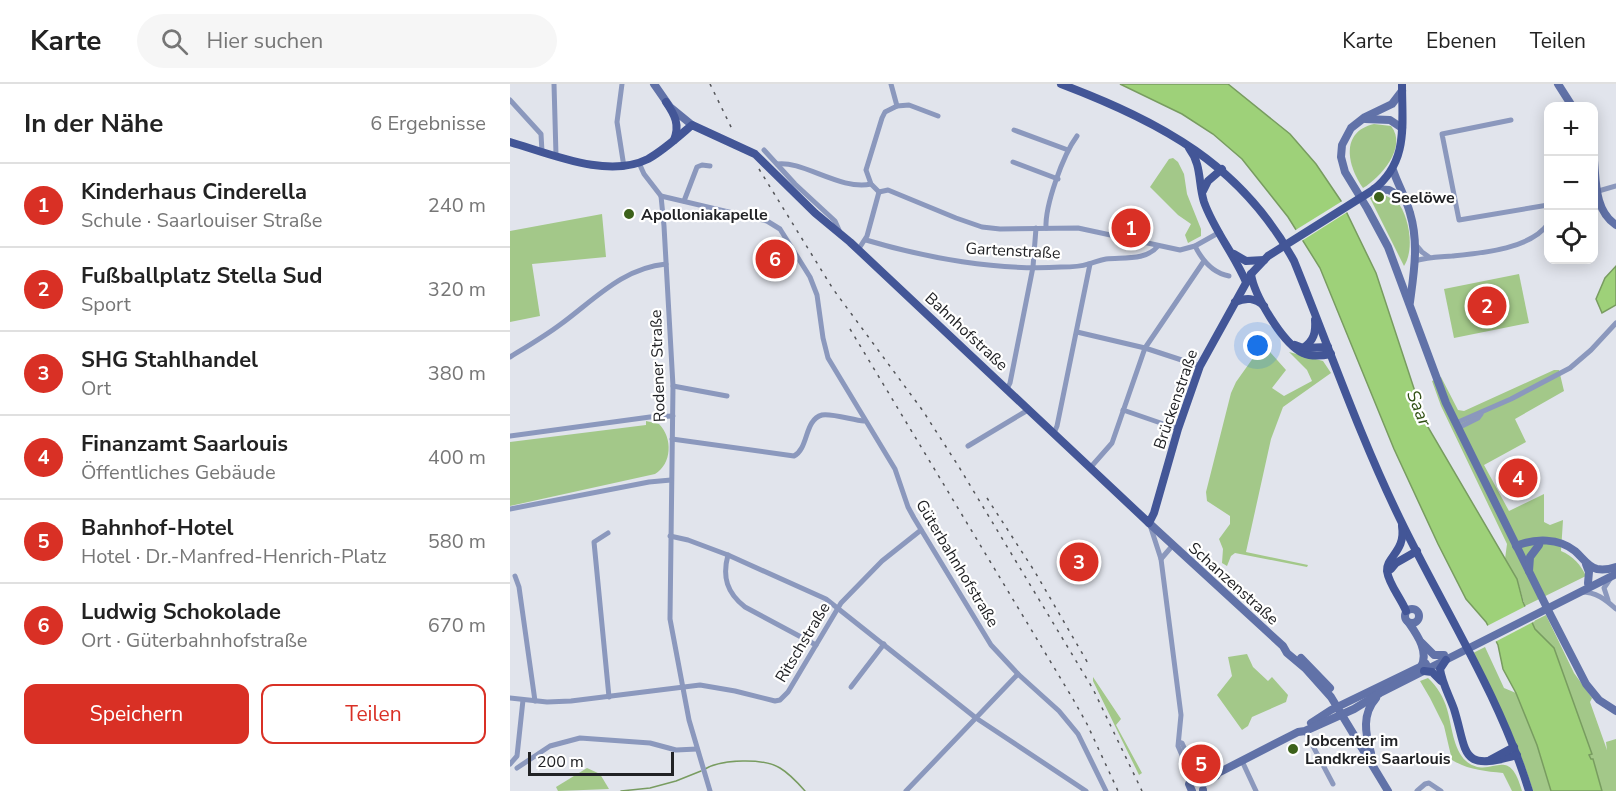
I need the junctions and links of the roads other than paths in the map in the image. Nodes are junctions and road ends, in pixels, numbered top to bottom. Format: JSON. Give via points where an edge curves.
{"nodes":[{"id":1,"x":554,"y":84,"type":"edge"},
{"id":2,"x":622,"y":84,"type":"edge"},
{"id":3,"x":654,"y":84,"type":"edge"},
{"id":4,"x":891,"y":84,"type":"edge"},
{"id":5,"x":1061,"y":84,"type":"edge"},
{"id":6,"x":1558,"y":84,"type":"edge"},
{"id":7,"x":1402,"y":88,"type":"edge"},
{"id":8,"x":510,"y":100,"type":"edge"},
{"id":9,"x":666,"y":102,"type":"junction"},
{"id":10,"x":1569,"y":102,"type":"edge"},
{"id":11,"x":897,"y":106,"type":"junction"},
{"id":12,"x":938,"y":116,"type":"dead end"},
{"id":13,"x":1511,"y":120,"type":"dead end"},
{"id":14,"x":1358,"y":122,"type":"junction"},
{"id":15,"x":692,"y":125,"type":"junction"},
{"id":16,"x":1402,"y":128,"type":"junction"},
{"id":17,"x":1014,"y":130,"type":"dead end"},
{"id":18,"x":1077,"y":136,"type":"dead end"},
{"id":19,"x":510,"y":142,"type":"edge"},
{"id":20,"x":673,"y":142,"type":"junction"},
{"id":21,"x":1185,"y":143,"type":"junction"},
{"id":22,"x":764,"y":150,"type":"dead end"},
{"id":23,"x":1068,"y":150,"type":"junction"},
{"id":24,"x":542,"y":152,"type":"junction"},
{"id":25,"x":556,"y":155,"type":"junction"},
{"id":26,"x":1013,"y":162,"type":"dead end"},
{"id":27,"x":639,"y":163,"type":"junction"},
{"id":28,"x":777,"y":164,"type":"junction"},
{"id":29,"x":710,"y":166,"type":"dead end"},
{"id":30,"x":1218,"y":166,"type":"junction"},
{"id":31,"x":624,"y":167,"type":"junction"},
{"id":32,"x":1393,"y":170,"type":"junction"},
{"id":33,"x":1058,"y":179,"type":"junction"},
{"id":34,"x":1201,"y":180,"type":"junction"},
{"id":35,"x":870,"y":184,"type":"junction"},
{"id":36,"x":1616,"y":186,"type":"edge"},
{"id":37,"x":1373,"y":190,"type":"junction"},
{"id":38,"x":1598,"y":191,"type":"edge"},
{"id":39,"x":879,"y":192,"type":"junction"},
{"id":40,"x":1202,"y":194,"type":"junction"},
{"id":41,"x":661,"y":196,"type":"junction"},
{"id":42,"x":1598,"y":200,"type":"edge"},
{"id":43,"x":684,"y":201,"type":"junction"},
{"id":44,"x":1406,"y":202,"type":"junction"},
{"id":45,"x":1544,"y":206,"type":"edge"},
{"id":46,"x":1616,"y":225,"type":"edge"},
{"id":47,"x":1036,"y":228,"type":"junction"},
{"id":48,"x":1046,"y":228,"type":"junction"},
{"id":49,"x":1544,"y":229,"type":"edge"},
{"id":50,"x":1220,"y":232,"type":"junction"},
{"id":51,"x":841,"y":235,"type":"junction"},
{"id":52,"x":866,"y":240,"type":"junction"},
{"id":53,"x":1416,"y":245,"type":"junction"},
{"id":54,"x":1158,"y":246,"type":"junction"},
{"id":55,"x":1195,"y":246,"type":"junction"},
{"id":56,"x":858,"y":250,"type":"junction"},
{"id":57,"x":1231,"y":251,"type":"junction"},
{"id":58,"x":1429,"y":257,"type":"junction"},
{"id":59,"x":1415,"y":259,"type":"junction"},
{"id":60,"x":1264,"y":260,"type":"junction"},
{"id":61,"x":1204,"y":261,"type":"junction"},
{"id":62,"x":666,"y":264,"type":"junction"},
{"id":63,"x":1090,"y":264,"type":"junction"},
{"id":64,"x":1033,"y":267,"type":"junction"},
{"id":65,"x":1399,"y":275,"type":"junction"},
{"id":66,"x":1229,"y":276,"type":"dead end"},
{"id":67,"x":1248,"y":278,"type":"junction"},
{"id":68,"x":1235,"y":302,"type":"junction"},
{"id":69,"x":1410,"y":304,"type":"junction"},
{"id":70,"x":1266,"y":309,"type":"junction"},
{"id":71,"x":1315,"y":313,"type":"junction"},
{"id":72,"x":1616,"y":323,"type":"edge"},
{"id":73,"x":1077,"y":332,"type":"junction"},
{"id":74,"x":1291,"y":344,"type":"junction"},
{"id":75,"x":1145,"y":348,"type":"junction"},
{"id":76,"x":1303,"y":348,"type":"junction"},
{"id":77,"x":1330,"y":351,"type":"junction"},
{"id":78,"x":510,"y":357,"type":"edge"},
{"id":79,"x":1200,"y":366,"type":"junction"},
{"id":80,"x":673,"y":386,"type":"junction"},
{"id":81,"x":1006,"y":389,"type":"junction"},
{"id":82,"x":727,"y":396,"type":"dead end"},
{"id":83,"x":1028,"y":410,"type":"junction"},
{"id":84,"x":1123,"y":410,"type":"junction"},
{"id":85,"x":1481,"y":414,"type":"junction"},
{"id":86,"x":673,"y":416,"type":"junction"},
{"id":87,"x":864,"y":421,"type":"junction"},
{"id":88,"x":1472,"y":421,"type":"junction"},
{"id":89,"x":1457,"y":426,"type":"junction"},
{"id":90,"x":1178,"y":429,"type":"junction"},
{"id":91,"x":1054,"y":433,"type":"junction"},
{"id":92,"x":510,"y":436,"type":"edge"},
{"id":93,"x":672,"y":439,"type":"junction"},
{"id":94,"x":1464,"y":441,"type":"junction"},
{"id":95,"x":968,"y":446,"type":"dead end"},
{"id":96,"x":1090,"y":468,"type":"junction"},
{"id":97,"x":671,"y":480,"type":"junction"},
{"id":98,"x":510,"y":509,"type":"edge"},
{"id":99,"x":1146,"y":520,"type":"junction"},
{"id":100,"x":1400,"y":520,"type":"junction"},
{"id":101,"x":921,"y":530,"type":"junction"},
{"id":102,"x":608,"y":533,"type":"dead end"},
{"id":103,"x":670,"y":536,"type":"junction"},
{"id":104,"x":1170,"y":543,"type":"junction"},
{"id":105,"x":1543,"y":543,"type":"junction"},
{"id":106,"x":1415,"y":548,"type":"junction"},
{"id":107,"x":1518,"y":549,"type":"junction"},
{"id":108,"x":728,"y":555,"type":"junction"},
{"id":109,"x":1160,"y":555,"type":"junction"},
{"id":110,"x":1395,"y":555,"type":"junction"},
{"id":111,"x":1582,"y":558,"type":"junction"},
{"id":112,"x":1615,"y":571,"type":"edge"},
{"id":113,"x":1529,"y":572,"type":"junction"},
{"id":114,"x":515,"y":576,"type":"dead end"},
{"id":115,"x":1390,"y":579,"type":"junction"},
{"id":116,"x":1588,"y":583,"type":"junction"},
{"id":117,"x":1580,"y":592,"type":"junction"},
{"id":118,"x":1555,"y":602,"type":"junction"},
{"id":119,"x":1609,"y":602,"type":"junction"},
{"id":120,"x":838,"y":607,"type":"junction"},
{"id":121,"x":1616,"y":609,"type":"edge"},
{"id":122,"x":1409,"y":610,"type":"junction"},
{"id":123,"x":1413,"y":623,"type":"junction"},
{"id":124,"x":1419,"y":638,"type":"junction"},
{"id":125,"x":884,"y":644,"type":"junction"},
{"id":126,"x":816,"y":645,"type":"junction"},
{"id":127,"x":1446,"y":657,"type":"junction"},
{"id":128,"x":1422,"y":669,"type":"junction"},
{"id":129,"x":1018,"y":674,"type":"junction"},
{"id":130,"x":1442,"y":681,"type":"junction"},
{"id":131,"x":682,"y":687,"type":"junction"},
{"id":132,"x":851,"y":687,"type":"dead end"},
{"id":133,"x":1380,"y":693,"type":"junction"},
{"id":134,"x":609,"y":697,"type":"junction"},
{"id":135,"x":510,"y":698,"type":"edge"},
{"id":136,"x":523,"y":700,"type":"junction"},
{"id":137,"x":535,"y":701,"type":"junction"},
{"id":138,"x":1340,"y":705,"type":"junction"},
{"id":139,"x":1616,"y":711,"type":"edge"},
{"id":140,"x":1345,"y":713,"type":"junction"},
{"id":141,"x":976,"y":718,"type":"junction"},
{"id":142,"x":1350,"y":721,"type":"junction"},
{"id":143,"x":1505,"y":730,"type":"junction"},
{"id":144,"x":1301,"y":732,"type":"junction"},
{"id":145,"x":697,"y":749,"type":"junction"},
{"id":146,"x":1515,"y":751,"type":"junction"},
{"id":147,"x":1371,"y":753,"type":"junction"},
{"id":148,"x":1498,"y":754,"type":"junction"},
{"id":149,"x":1242,"y":761,"type":"junction"},
{"id":150,"x":1486,"y":762,"type":"junction"},
{"id":151,"x":510,"y":764,"type":"edge"},
{"id":152,"x":517,"y":768,"type":"dead end"},
{"id":153,"x":1200,"y":784,"type":"edge"},
{"id":154,"x":1333,"y":784,"type":"dead end"},
{"id":155,"x":1386,"y":788,"type":"edge"},
{"id":156,"x":710,"y":791,"type":"edge"},
{"id":157,"x":906,"y":791,"type":"edge"},
{"id":158,"x":1086,"y":791,"type":"edge"},
{"id":159,"x":1106,"y":791,"type":"edge"},
{"id":160,"x":1192,"y":791,"type":"edge"},
{"id":161,"x":1256,"y":791,"type":"edge"},
{"id":162,"x":1418,"y":791,"type":"edge"},
{"id":163,"x":1441,"y":791,"type":"edge"},
{"id":164,"x":1528,"y":791,"type":"edge"}],
"edges":[{"from":1,"to":25,"type":"street"},
{"from":2,"to":31,"type":"street","via":[[617,122]]},
{"from":3,"to":9,"type":"street"},
{"from":4,"to":11,"type":"street"},
{"from":5,"to":21,"type":"main road","via":[[1137,116]]},
{"from":6,"to":10,"type":"street"},
{"from":7,"to":14,"type":"street","via":[[1386,109]]},
{"from":7,"to":16,"type":"main road"},
{"from":8,"to":24,"type":"street","via":[[541,134]]},
{"from":9,"to":15,"type":"street"},
{"from":9,"to":20,"type":"main road","via":[[676,120]]},
{"from":11,"to":12,"type":"street","via":[[909,105]]},
{"from":11,"to":35,"type":"street","via":[[882,118],[866,170]]},
{"from":13,"to":45,"type":"street","via":[[1442,134],[1459,220]]},
{"from":14,"to":16,"type":"street","via":[[1382,119]]},
{"from":14,"to":65,"type":"street","via":[[1342,145],[1345,172],[1378,228]]},
{"from":15,"to":20,"type":"main road"},
{"from":15,"to":51,"type":"main road","name":"Bahnhofstraße","via":[[746,149],[765,162]]},
{"from":16,"to":32,"type":"main road"},
{"from":17,"to":23,"type":"street"},
{"from":18,"to":23,"type":"street"},
{"from":19,"to":24,"type":"main road"},
{"from":20,"to":27,"type":"main road"},
{"from":21,"to":30,"type":"main road"},
{"from":21,"to":34,"type":"main road","via":[[1197,161]]},
{"from":22,"to":28,"type":"street"},
{"from":23,"to":33,"type":"street"},
{"from":24,"to":25,"type":"main road"},
{"from":25,"to":31,"type":"main road","via":[[596,166]]},
{"from":26,"to":33,"type":"street"},
{"from":27,"to":31,"type":"main road"},
{"from":27,"to":41,"type":"street"},
{"from":28,"to":35,"type":"street","via":[[859,185]]},
{"from":28,"to":51,"type":"street","via":[[835,221]]},
{"from":29,"to":43,"type":"street","via":[[697,167]]},
{"from":30,"to":34,"type":"main road","via":[[1203,174]]},
{"from":30,"to":40,"type":"main road"},
{"from":30,"to":71,"type":"main road","via":[[1259,207],[1280,235]]},
{"from":32,"to":37,"type":"main road","name":"Brückenstraße"},
{"from":32,"to":44,"type":"street"},
{"from":33,"to":48,"type":"street","via":[[1046,210]]},
{"from":34,"to":40,"type":"main road"},
{"from":35,"to":39,"type":"street"},
{"from":36,"to":38,"type":"street"},
{"from":37,"to":44,"type":"street","via":[[1389,190]]},
{"from":37,"to":60,"type":"main road","name":"Brückenstraße"},
{"from":39,"to":47,"type":"street","via":[[888,190],[982,227]]},
{"from":39,"to":52,"type":"street"},
{"from":40,"to":50,"type":"main road"},
{"from":41,"to":43,"type":"street"},
{"from":41,"to":62,"type":"street","name":"Rodener Straße"},
{"from":42,"to":46,"type":"street","via":[[1603,213]]},
{"from":43,"to":87,"type":"street","name":"Güterbahnhofstraße","via":[[767,221],[780,229],[815,287],[828,358]]},
{"from":44,"to":53,"type":"street"},
{"from":47,"to":48,"type":"street"},
{"from":47,"to":64,"type":"street"},
{"from":48,"to":54,"type":"street","via":[[1089,230]]},
{"from":49,"to":58,"type":"street","via":[[1521,244]]},
{"from":50,"to":55,"type":"street"},
{"from":50,"to":57,"type":"main road"},
{"from":51,"to":56,"type":"main road","name":"Bahnhofstraße"},
{"from":52,"to":56,"type":"street"},
{"from":52,"to":64,"type":"street","name":"Gartenstraße","via":[[968,262]]},
{"from":53,"to":58,"type":"street"},
{"from":53,"to":59,"type":"street"},
{"from":54,"to":55,"type":"street"},
{"from":54,"to":63,"type":"street","name":"Gartenstraße","via":[[1149,254]]},
{"from":55,"to":61,"type":"street"},
{"from":56,"to":81,"type":"main road","name":"Bahnhofstraße"},
{"from":57,"to":60,"type":"main road","via":[[1246,261]]},
{"from":57,"to":67,"type":"main road"},
{"from":58,"to":59,"type":"street"},
{"from":59,"to":65,"type":"street"},
{"from":59,"to":69,"type":"street"},
{"from":60,"to":67,"type":"main road","name":"Brückenstraße"},
{"from":61,"to":66,"type":"street"},
{"from":61,"to":75,"type":"street"},
{"from":62,"to":78,"type":"street","via":[[648,266],[622,277]]},
{"from":62,"to":80,"type":"street","name":"Rodener Straße"},
{"from":63,"to":64,"type":"street","name":"Gartenstraße"},
{"from":63,"to":73,"type":"street"},
{"from":64,"to":81,"type":"street"},
{"from":65,"to":69,"type":"street"},
{"from":67,"to":68,"type":"main road","name":"Brückenstraße"},
{"from":67,"to":70,"type":"main road"},
{"from":68,"to":70,"type":"main road","via":[[1250,298]]},
{"from":68,"to":79,"type":"main road","name":"Brückenstraße"},
{"from":69,"to":89,"type":"street"},
{"from":70,"to":74,"type":"main road"},
{"from":71,"to":76,"type":"main road","via":[[1315,335]]},
{"from":71,"to":77,"type":"main road"},
{"from":72,"to":85,"type":"street","via":[[1570,368]]},
{"from":73,"to":75,"type":"street"},
{"from":73,"to":91,"type":"street"},
{"from":74,"to":76,"type":"main road"},
{"from":74,"to":77,"type":"main road","via":[[1312,356]]},
{"from":75,"to":79,"type":"street"},
{"from":75,"to":84,"type":"street"},
{"from":76,"to":77,"type":"main road"},
{"from":77,"to":100,"type":"main road"},
{"from":79,"to":90,"type":"main road","name":"Brückenstraße"},
{"from":80,"to":82,"type":"street"},
{"from":80,"to":86,"type":"street","name":"Rodener Straße"},
{"from":81,"to":83,"type":"main road","name":"Bahnhofstraße"},
{"from":83,"to":91,"type":"main road","name":"Bahnhofstraße"},
{"from":83,"to":95,"type":"street"},
{"from":84,"to":90,"type":"street"},
{"from":84,"to":96,"type":"street","via":[[1109,447]]},
{"from":85,"to":88,"type":"street"},
{"from":85,"to":89,"type":"street"},
{"from":86,"to":92,"type":"street"},
{"from":86,"to":93,"type":"street","name":"Rodener Straße"},
{"from":87,"to":93,"type":"street","via":[[826,415],[816,418],[801,450],[794,456]]},
{"from":87,"to":101,"type":"street","name":"Güterbahnhofstraße","via":[[895,469]]},
{"from":88,"to":89,"type":"street"},
{"from":88,"to":94,"type":"street"},
{"from":89,"to":94,"type":"street"},
{"from":90,"to":99,"type":"main road","name":"Brückenstraße","via":[[1155,505]]},
{"from":91,"to":96,"type":"main road","name":"Bahnhofstraße"},
{"from":93,"to":97,"type":"street","name":"Rodener Straße"},
{"from":94,"to":107,"type":"street"},
{"from":96,"to":99,"type":"main road","name":"Bahnhofstraße"},
{"from":97,"to":98,"type":"street"},
{"from":97,"to":103,"type":"street","name":"Rodener Straße"},
{"from":99,"to":104,"type":"street","name":"Bahnhofstraße"},
{"from":99,"to":109,"type":"street","name":"Bahnhofstraße"},
{"from":100,"to":106,"type":"main road"},
{"from":100,"to":110,"type":"main road","via":[[1402,537]]},
{"from":101,"to":120,"type":"street","name":"Ritschstraße","via":[[882,561]]},
{"from":101,"to":129,"type":"street","name":"Güterbahnhofstraße","via":[[979,628]]},
{"from":102,"to":134,"type":"street","via":[[594,542]]},
{"from":103,"to":108,"type":"street"},
{"from":103,"to":131,"type":"street","name":"Rodener Straße","via":[[670,617]]},
{"from":104,"to":109,"type":"street"},
{"from":104,"to":138,"type":"street","name":"Schanzenstraße","via":[[1309,665]]},
{"from":105,"to":107,"type":"street","via":[[1526,542]]},
{"from":105,"to":111,"type":"street","via":[[1561,544]]},
{"from":105,"to":113,"type":"street","via":[[1530,557]]},
{"from":106,"to":110,"type":"main road"},
{"from":106,"to":115,"type":"main road","via":[[1396,562]]},
{"from":106,"to":143,"type":"main road"},
{"from":107,"to":113,"type":"street"},
{"from":108,"to":120,"type":"street","via":[[808,589]]},
{"from":108,"to":126,"type":"street","via":[[724,573],[728,589],[736,599]]},
{"from":109,"to":153,"type":"street","name":"Bahnhofstraße","via":[[1181,716],[1179,742]]},
{"from":110,"to":115,"type":"main road","via":[[1388,566]]},
{"from":111,"to":112,"type":"street","via":[[1599,570]]},
{"from":111,"to":116,"type":"street","via":[[1589,572]]},
{"from":112,"to":116,"type":"street"},
{"from":112,"to":117,"type":"street"},
{"from":112,"to":119,"type":"street","via":[[1604,588]]},
{"from":113,"to":139,"type":"street","via":[[1586,684],[1599,700]]},
{"from":114,"to":137,"type":"street"},
{"from":115,"to":122,"type":"main road"},
{"from":116,"to":118,"type":"street"},
{"from":117,"to":118,"type":"street"},
{"from":117,"to":119,"type":"street","via":[[1590,592]]},
{"from":118,"to":127,"type":"street"},
{"from":119,"to":121,"type":"street"},
{"from":120,"to":125,"type":"street"},
{"from":120,"to":126,"type":"street","name":"Ritschstraße"},
{"from":122,"to":123,"type":"street","via":[[1405,619]]},
{"from":122,"to":123,"type":"street","via":[[1419,614]]},
{"from":123,"to":124,"type":"street"},
{"from":124,"to":127,"type":"street","via":[[1434,656]]},
{"from":124,"to":128,"type":"street","via":[[1425,660]]},
{"from":125,"to":132,"type":"street"},
{"from":125,"to":141,"type":"street"},
{"from":126,"to":131,"type":"street","name":"Ritschstraße","via":[[780,700],[708,686]]},
{"from":127,"to":128,"type":"street"},
{"from":127,"to":130,"type":"main road","via":[[1440,669]]},
{"from":128,"to":130,"type":"main road"},
{"from":128,"to":133,"type":"street"},
{"from":128,"to":138,"type":"street"},
{"from":129,"to":141,"type":"street"},
{"from":129,"to":159,"type":"street","name":"Güterbahnhofstraße","via":[[1074,728]]},
{"from":130,"to":150,"type":"main road","via":[[1464,749],[1474,760]]},
{"from":131,"to":134,"type":"street"},
{"from":131,"to":145,"type":"street","name":"Rodener Straße"},
{"from":133,"to":140,"type":"street"},
{"from":133,"to":147,"type":"street","via":[[1367,713],[1366,736]]},
{"from":134,"to":137,"type":"street"},
{"from":135,"to":136,"type":"street"},
{"from":136,"to":137,"type":"street"},
{"from":136,"to":151,"type":"street","via":[[517,756]]},
{"from":138,"to":140,"type":"street","name":"Schanzenstraße"},
{"from":138,"to":144,"type":"street"},
{"from":140,"to":142,"type":"street","name":"Schanzenstraße"},
{"from":140,"to":144,"type":"street"},
{"from":141,"to":157,"type":"street"},
{"from":141,"to":158,"type":"street"},
{"from":142,"to":147,"type":"street"},
{"from":142,"to":155,"type":"street"},
{"from":143,"to":146,"type":"main road"},
{"from":143,"to":148,"type":"main road"},
{"from":144,"to":149,"type":"street"},
{"from":144,"to":154,"type":"street"},
{"from":145,"to":152,"type":"street","via":[[683,751],[650,743],[580,738],[542,750]]},
{"from":145,"to":156,"type":"street","name":"Rodener Straße"},
{"from":146,"to":148,"type":"main road"},
{"from":146,"to":150,"type":"main road"},
{"from":146,"to":164,"type":"main road"},
{"from":147,"to":155,"type":"street"},
{"from":148,"to":150,"type":"main road"},
{"from":149,"to":153,"type":"street"},
{"from":149,"to":161,"type":"street"},
{"from":153,"to":160,"type":"street","via":[[1189,784]]},
{"from":162,"to":163,"type":"street","via":[[1429,783]]}]}
